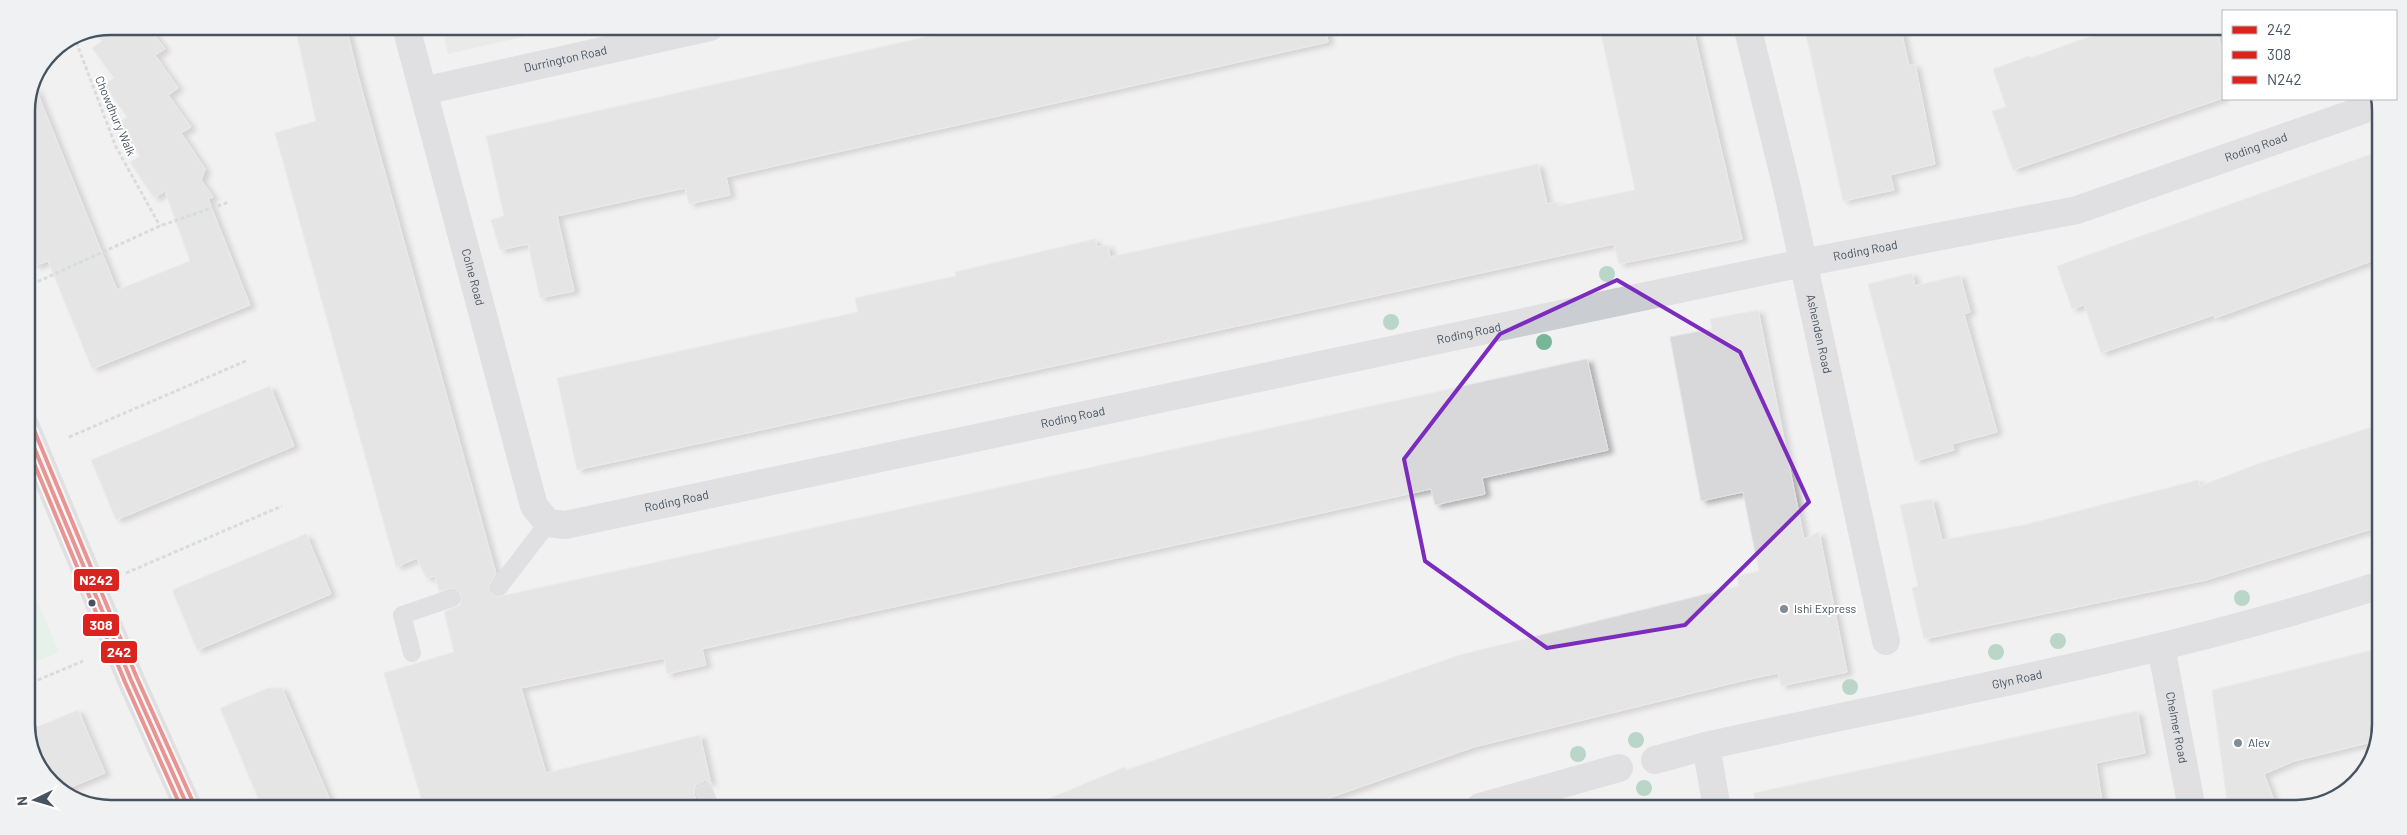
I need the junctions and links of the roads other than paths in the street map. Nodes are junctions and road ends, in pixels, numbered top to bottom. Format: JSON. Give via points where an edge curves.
{"nodes":[{"id":1,"x":408,"y":35,"type":"edge"},
{"id":2,"x":678,"y":35,"type":"edge"},
{"id":3,"x":1749,"y":35,"type":"edge"},
{"id":4,"x":423,"y":91,"type":"junction"},
{"id":5,"x":2372,"y":107,"type":"edge"},
{"id":6,"x":1802,"y":263,"type":"junction"},
{"id":7,"x":35,"y":446,"type":"edge"},
{"id":8,"x":548,"y":523,"type":"junction"},
{"id":9,"x":499,"y":586,"type":"dead end"},
{"id":10,"x":2372,"y":588,"type":"edge"},
{"id":11,"x":452,"y":598,"type":"dead end"},
{"id":12,"x":1886,"y":641,"type":"dead end"},
{"id":13,"x":2161,"y":647,"type":"junction"},
{"id":14,"x":412,"y":653,"type":"dead end"},
{"id":15,"x":1706,"y":746,"type":"junction"},
{"id":16,"x":1655,"y":760,"type":"dead end"},
{"id":17,"x":1619,"y":768,"type":"dead end"},
{"id":18,"x":184,"y":800,"type":"edge"},
{"id":19,"x":1505,"y":800,"type":"edge"},
{"id":20,"x":1716,"y":800,"type":"edge"},
{"id":21,"x":2190,"y":800,"type":"edge"}],
"edges":[{"from":1,"to":4,"type":"street","name":"Colne Road"},
{"from":2,"to":4,"type":"street","name":"Durrington Road"},
{"from":3,"to":6,"type":"street","name":"Ashenden Road"},
{"from":4,"to":8,"type":"street","name":"Colne Road","via":[[534,506]]},
{"from":5,"to":6,"type":"street","name":"Roding Road","via":[[2077,210]]},
{"from":6,"to":8,"type":"street","name":"Roding Road","via":[[565,526]]},
{"from":6,"to":12,"type":"street","name":"Ashenden Road"},
{"from":7,"to":18,"type":"street"},
{"from":8,"to":9,"type":"lane"},
{"from":10,"to":13,"type":"street","name":"Glyn Road","via":[[2306,609]]},
{"from":11,"to":14,"type":"lane","via":[[402,615]]},
{"from":13,"to":15,"type":"street","name":"Glyn Road"},
{"from":13,"to":21,"type":"street","name":"Chelmer Road"},
{"from":15,"to":16,"type":"street","name":"Glyn Road"},
{"from":15,"to":20,"type":"street"},
{"from":17,"to":19,"type":"street"}]}
